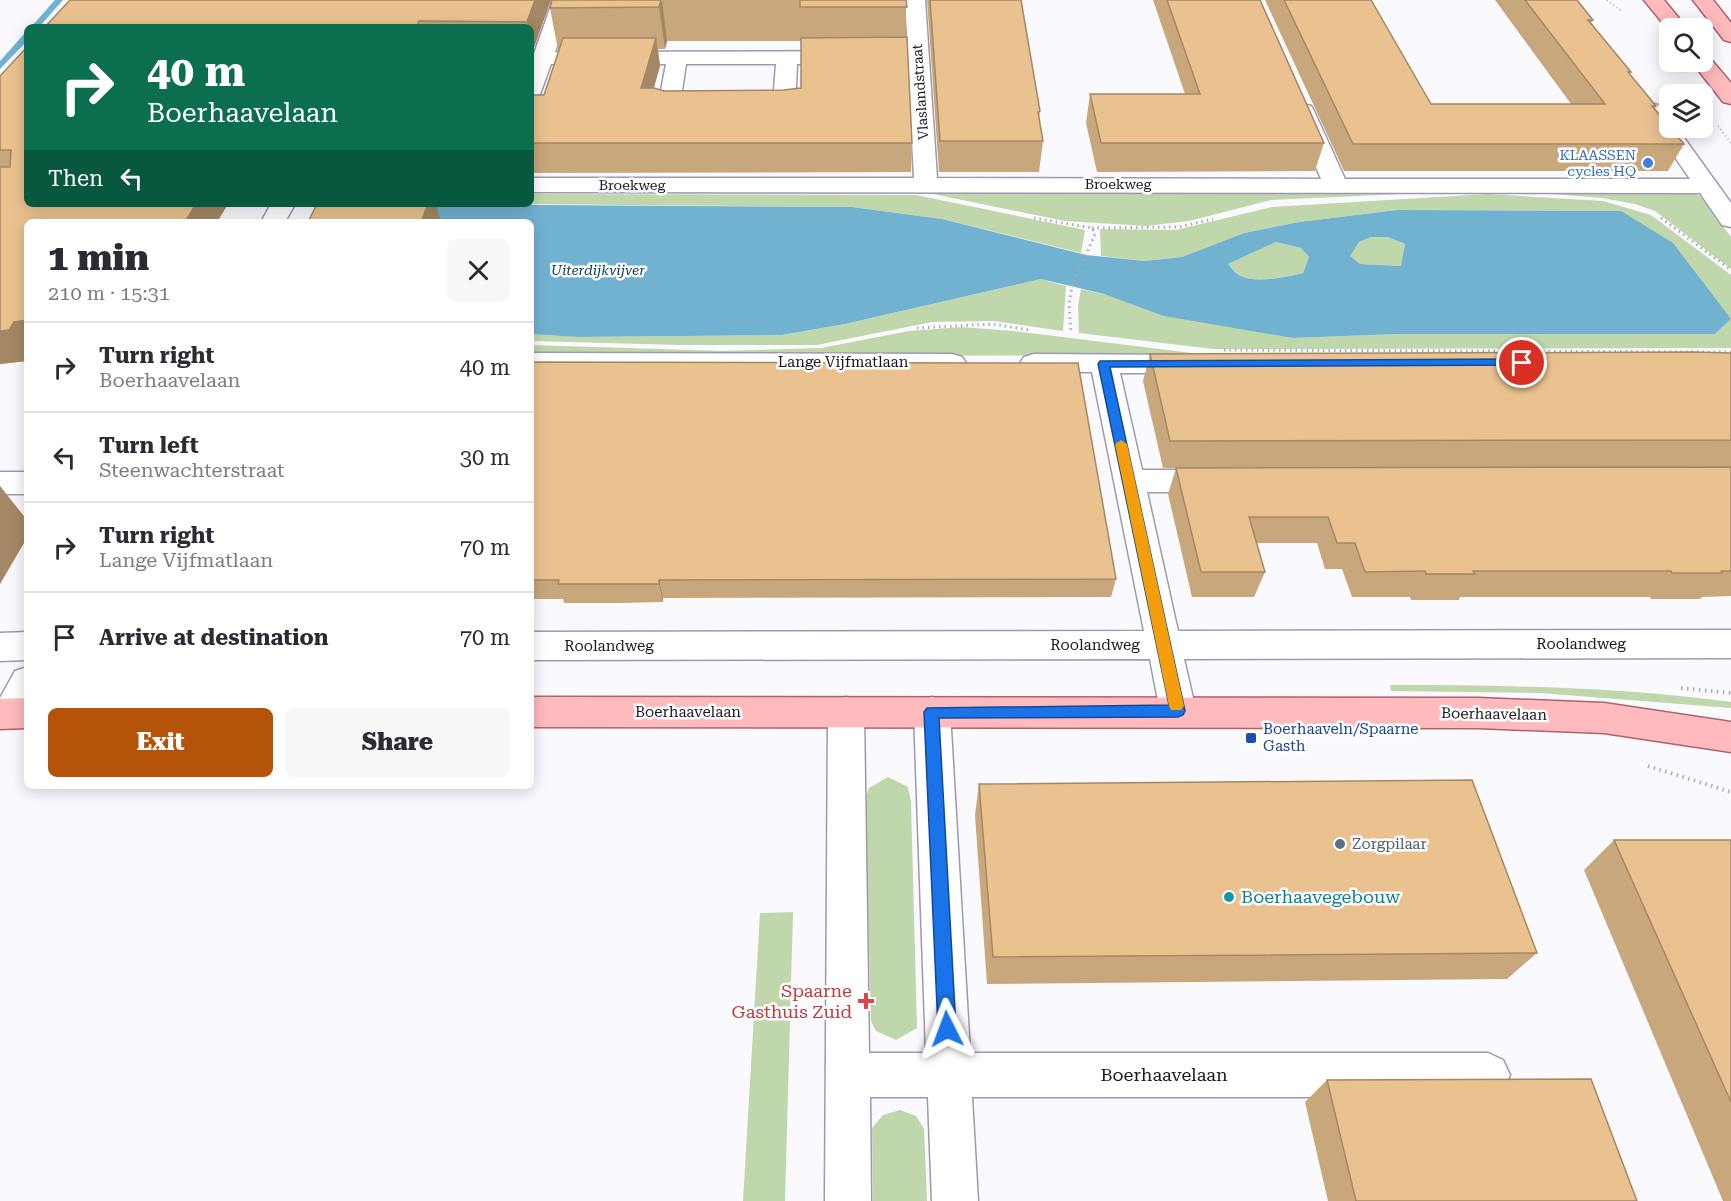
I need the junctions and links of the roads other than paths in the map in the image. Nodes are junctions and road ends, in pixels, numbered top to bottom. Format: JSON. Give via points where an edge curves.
{"nodes":[{"id":1,"x":563,"y":0,"type":"edge"},
{"id":2,"x":915,"y":0,"type":"edge"},
{"id":3,"x":1654,"y":0,"type":"edge"},
{"id":4,"x":1703,"y":0,"type":"edge"},
{"id":5,"x":1731,"y":2,"type":"edge"},
{"id":6,"x":1669,"y":18,"type":"edge"},
{"id":7,"x":1718,"y":20,"type":"junction"},
{"id":8,"x":1731,"y":36,"type":"edge"},
{"id":9,"x":918,"y":57,"type":"junction"},
{"id":10,"x":543,"y":58,"type":"junction"},
{"id":11,"x":677,"y":58,"type":"junction"},
{"id":12,"x":787,"y":58,"type":"junction"},
{"id":13,"x":1711,"y":72,"type":"edge"},
{"id":14,"x":534,"y":84,"type":"edge"},
{"id":15,"x":1292,"y":87,"type":"edge"},
{"id":16,"x":1639,"y":91,"type":"edge"},
{"id":17,"x":1731,"y":97,"type":"edge"},
{"id":18,"x":714,"y":110,"type":"edge"},
{"id":19,"x":738,"y":110,"type":"edge"},
{"id":20,"x":926,"y":184,"type":"junction"},
{"id":21,"x":534,"y":185,"type":"edge"},
{"id":22,"x":1336,"y":185,"type":"junction"},
{"id":23,"x":1706,"y":186,"type":"junction"},
{"id":24,"x":1731,"y":220,"type":"edge"},
{"id":25,"x":1222,"y":357,"type":"edge"},
{"id":26,"x":534,"y":362,"type":"edge"},
{"id":27,"x":1104,"y":364,"type":"junction"},
{"id":28,"x":1128,"y":481,"type":"junction"},
{"id":29,"x":1246,"y":481,"type":"edge"},
{"id":30,"x":0,"y":483,"type":"edge"},
{"id":31,"x":24,"y":483,"type":"edge"},
{"id":32,"x":1731,"y":644,"type":"edge"},
{"id":33,"x":1162,"y":645,"type":"junction"},
{"id":34,"x":24,"y":646,"type":"edge"},
{"id":35,"x":534,"y":646,"type":"edge"},
{"id":36,"x":0,"y":647,"type":"edge"},
{"id":37,"x":24,"y":687,"type":"edge"},
{"id":38,"x":1178,"y":711,"type":"junction"},
{"id":39,"x":534,"y":712,"type":"edge"},
{"id":40,"x":846,"y":712,"type":"junction"},
{"id":41,"x":932,"y":712,"type":"junction"},
{"id":42,"x":12,"y":713,"type":"edge"},
{"id":43,"x":1731,"y":737,"type":"edge"},
{"id":44,"x":848,"y":1075,"type":"junction"},
{"id":45,"x":949,"y":1075,"type":"junction"},
{"id":46,"x":1488,"y":1075,"type":"dead end"},
{"id":47,"x":848,"y":1201,"type":"edge"},
{"id":48,"x":955,"y":1201,"type":"edge"}],
"edges":[{"from":1,"to":10,"type":"street"},
{"from":2,"to":9,"type":"street","name":"Vlaslandstraat"},
{"from":3,"to":6,"type":"main road"},
{"from":4,"to":7,"type":"main road"},
{"from":5,"to":7,"type":"main road"},
{"from":7,"to":8,"type":"main road"},
{"from":9,"to":12,"type":"street"},
{"from":9,"to":20,"type":"street","name":"Vlaslandstraat"},
{"from":10,"to":11,"type":"street"},
{"from":10,"to":14,"type":"street"},
{"from":11,"to":12,"type":"street"},
{"from":11,"to":18,"type":"street","via":[[668,111]]},
{"from":12,"to":19,"type":"street","via":[[784,110]]},
{"from":13,"to":17,"type":"main road"},
{"from":15,"to":22,"type":"street"},
{"from":16,"to":23,"type":"street"},
{"from":20,"to":21,"type":"street","name":"Broekweg"},
{"from":20,"to":22,"type":"street","name":"Broekweg"},
{"from":22,"to":23,"type":"street","name":"Broekweg"},
{"from":23,"to":24,"type":"street"},
{"from":25,"to":27,"type":"street","name":"Lange Vijfmatlaan"},
{"from":26,"to":27,"type":"street","name":"Lange Vijfmatlaan"},
{"from":27,"to":28,"type":"street"},
{"from":28,"to":29,"type":"street"},
{"from":28,"to":33,"type":"street"},
{"from":30,"to":31,"type":"street"},
{"from":32,"to":33,"type":"street","name":"Roolandweg"},
{"from":33,"to":35,"type":"street","name":"Roolandweg"},
{"from":33,"to":38,"type":"street"},
{"from":34,"to":36,"type":"street"},
{"from":37,"to":42,"type":"street"},
{"from":38,"to":41,"type":"main road","name":"Boerhaavelaan"},
{"from":38,"to":43,"type":"main road","name":"Boerhaavelaan","via":[[1592,717]]},
{"from":39,"to":40,"type":"main road","name":"Boerhaavelaan"},
{"from":40,"to":41,"type":"main road","name":"Boerhaavelaan"},
{"from":40,"to":44,"type":"street"},
{"from":41,"to":45,"type":"street"},
{"from":44,"to":45,"type":"street","name":"Boerhaavelaan"},
{"from":44,"to":47,"type":"street"},
{"from":45,"to":46,"type":"street","name":"Boerhaavelaan"},
{"from":45,"to":48,"type":"street"}]}
